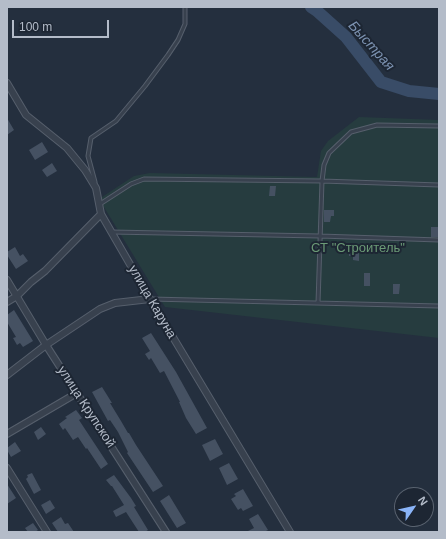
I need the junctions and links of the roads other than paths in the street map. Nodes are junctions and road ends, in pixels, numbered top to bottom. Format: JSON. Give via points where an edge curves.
{"nodes":[{"id":1,"x":185,"y":7,"type":"edge"},
{"id":2,"x":7,"y":83,"type":"edge"},
{"id":3,"x":439,"y":126,"type":"edge"},
{"id":4,"x":322,"y":181,"type":"junction"},
{"id":5,"x":439,"y":185,"type":"edge"},
{"id":6,"x":96,"y":188,"type":"junction"},
{"id":7,"x":99,"y":204,"type":"junction"},
{"id":8,"x":101,"y":214,"type":"junction"},
{"id":9,"x":111,"y":232,"type":"junction"},
{"id":10,"x":320,"y":236,"type":"junction"},
{"id":11,"x":439,"y":240,"type":"edge"},
{"id":12,"x":7,"y":280,"type":"edge"},
{"id":13,"x":16,"y":296,"type":"junction"},
{"id":14,"x":150,"y":299,"type":"junction"},
{"id":15,"x":7,"y":302,"type":"edge"},
{"id":16,"x":318,"y":303,"type":"junction"},
{"id":17,"x":439,"y":306,"type":"edge"},
{"id":18,"x":46,"y":345,"type":"junction"},
{"id":19,"x":7,"y":375,"type":"edge"},
{"id":20,"x":77,"y":393,"type":"junction"},
{"id":21,"x":7,"y":434,"type":"edge"},
{"id":22,"x":7,"y":468,"type":"edge"},
{"id":23,"x":47,"y":532,"type":"edge"},
{"id":24,"x":166,"y":532,"type":"edge"},
{"id":25,"x":290,"y":532,"type":"edge"}],
"edges":[{"from":1,"to":6,"type":"lane","via":[[185,24],[168,55],[116,121],[91,138],[88,156]]},
{"from":2,"to":6,"type":"street","name":"улица Каруна","via":[[26,115],[67,148]]},
{"from":3,"to":4,"type":"lane","via":[[377,125],[351,132],[329,153]]},
{"from":4,"to":5,"type":"lane"},
{"from":4,"to":7,"type":"lane","via":[[144,179]]},
{"from":4,"to":10,"type":"lane"},
{"from":6,"to":7,"type":"street","name":"улица Каруна"},
{"from":7,"to":8,"type":"street","name":"улица Каруна"},
{"from":8,"to":9,"type":"street","name":"улица Каруна"},
{"from":8,"to":13,"type":"street","via":[[56,261]]},
{"from":9,"to":10,"type":"lane"},
{"from":9,"to":14,"type":"street","name":"улица Каруна"},
{"from":10,"to":11,"type":"lane"},
{"from":10,"to":16,"type":"lane"},
{"from":12,"to":13,"type":"street","name":"улица Крупской"},
{"from":13,"to":15,"type":"street"},
{"from":13,"to":18,"type":"street","name":"улица Крупской"},
{"from":14,"to":16,"type":"lane"},
{"from":14,"to":18,"type":"street","via":[[115,303],[100,309]]},
{"from":14,"to":25,"type":"street","name":"улица Каруна"},
{"from":16,"to":17,"type":"lane"},
{"from":18,"to":19,"type":"street"},
{"from":18,"to":20,"type":"street","name":"улица Крупской"},
{"from":20,"to":21,"type":"street"},
{"from":20,"to":24,"type":"street","name":"улица Крупской"},
{"from":22,"to":23,"type":"street"}]}
